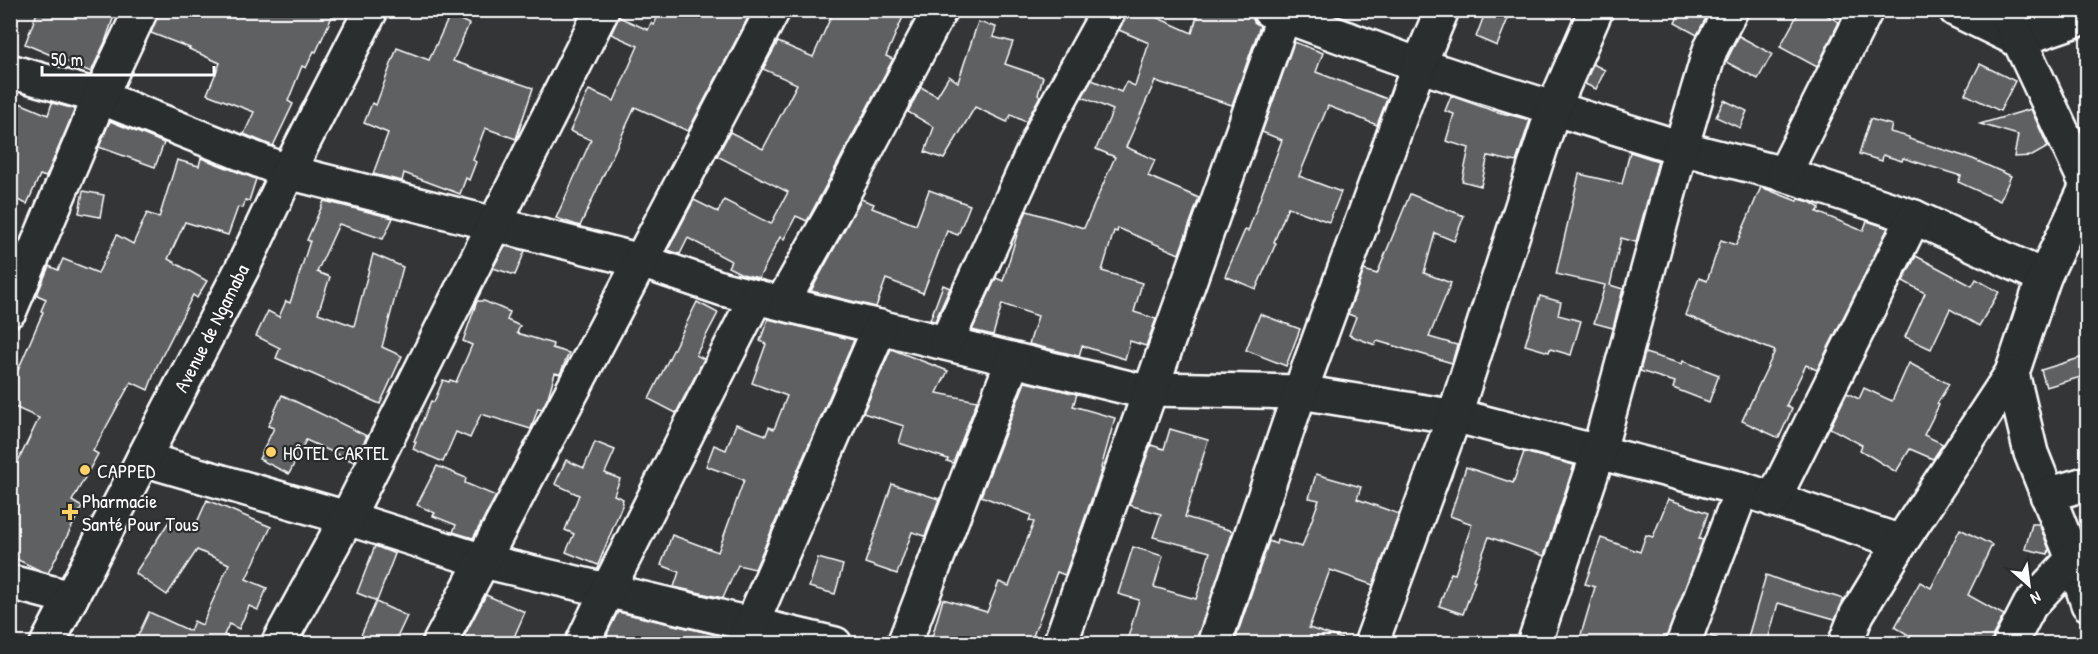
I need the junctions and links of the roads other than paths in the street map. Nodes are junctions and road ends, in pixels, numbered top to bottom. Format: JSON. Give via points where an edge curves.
{"nodes":[{"id":1,"x":141,"y":10,"type":"edge"},
{"id":2,"x":371,"y":10,"type":"edge"},
{"id":3,"x":602,"y":10,"type":"edge"},
{"id":4,"x":773,"y":10,"type":"edge"},
{"id":5,"x":939,"y":10,"type":"edge"},
{"id":6,"x":1109,"y":10,"type":"edge"},
{"id":7,"x":1442,"y":10,"type":"edge"},
{"id":8,"x":1596,"y":10,"type":"edge"},
{"id":9,"x":1731,"y":10,"type":"edge"},
{"id":10,"x":1866,"y":10,"type":"edge"},
{"id":11,"x":1956,"y":10,"type":"edge"},
{"id":12,"x":2004,"y":10,"type":"edge"},
{"id":13,"x":1280,"y":12,"type":"edge"},
{"id":14,"x":2088,"y":16,"type":"edge"},
{"id":15,"x":2018,"y":40,"type":"junction"},
{"id":16,"x":1419,"y":65,"type":"junction"},
{"id":17,"x":10,"y":71,"type":"edge"},
{"id":18,"x":100,"y":97,"type":"junction"},
{"id":19,"x":1554,"y":107,"type":"junction"},
{"id":20,"x":1681,"y":148,"type":"junction"},
{"id":21,"x":288,"y":172,"type":"junction"},
{"id":22,"x":1784,"y":174,"type":"junction"},
{"id":23,"x":2087,"y":185,"type":"edge"},
{"id":24,"x":1914,"y":218,"type":"junction"},
{"id":25,"x":495,"y":224,"type":"junction"},
{"id":26,"x":641,"y":261,"type":"junction"},
{"id":27,"x":2044,"y":277,"type":"junction"},
{"id":28,"x":769,"y":300,"type":"junction"},
{"id":29,"x":10,"y":310,"type":"edge"},
{"id":30,"x":880,"y":327,"type":"junction"},
{"id":31,"x":946,"y":343,"type":"junction"},
{"id":32,"x":1013,"y":360,"type":"junction"},
{"id":33,"x":2012,"y":373,"type":"junction"},
{"id":34,"x":1150,"y":391,"type":"junction"},
{"id":35,"x":1300,"y":392,"type":"junction"},
{"id":36,"x":1455,"y":417,"type":"junction"},
{"id":37,"x":1599,"y":451,"type":"junction"},
{"id":38,"x":143,"y":459,"type":"junction"},
{"id":39,"x":2088,"y":483,"type":"edge"},
{"id":40,"x":1742,"y":489,"type":"junction"},
{"id":41,"x":2047,"y":495,"type":"junction"},
{"id":42,"x":1773,"y":500,"type":"junction"},
{"id":43,"x":347,"y":518,"type":"junction"},
{"id":44,"x":1901,"y":542,"type":"junction"},
{"id":45,"x":2073,"y":559,"type":"junction"},
{"id":46,"x":483,"y":561,"type":"junction"},
{"id":47,"x":10,"y":582,"type":"edge"},
{"id":48,"x":607,"y":591,"type":"junction"},
{"id":49,"x":71,"y":598,"type":"junction"},
{"id":50,"x":2088,"y":604,"type":"edge"},
{"id":51,"x":747,"y":634,"type":"edge"},
{"id":52,"x":47,"y":644,"type":"edge"},
{"id":53,"x":278,"y":644,"type":"edge"},
{"id":54,"x":439,"y":644,"type":"edge"},
{"id":55,"x":582,"y":644,"type":"edge"},
{"id":56,"x":835,"y":644,"type":"edge"},
{"id":57,"x":904,"y":644,"type":"edge"},
{"id":58,"x":1059,"y":644,"type":"edge"},
{"id":59,"x":1214,"y":644,"type":"edge"},
{"id":60,"x":1371,"y":644,"type":"edge"},
{"id":61,"x":1534,"y":644,"type":"edge"},
{"id":62,"x":1683,"y":644,"type":"edge"},
{"id":63,"x":1845,"y":644,"type":"edge"},
{"id":64,"x":2010,"y":644,"type":"edge"}],
"edges":[{"from":1,"to":18,"type":"street"},
{"from":2,"to":21,"type":"street","name":"Avenue de Ngamaba"},
{"from":3,"to":25,"type":"street"},
{"from":4,"to":26,"type":"street"},
{"from":5,"to":28,"type":"street","via":[[839,201]]},
{"from":6,"to":31,"type":"street","via":[[1045,126]]},
{"from":7,"to":16,"type":"street"},
{"from":8,"to":19,"type":"street"},
{"from":9,"to":20,"type":"street","via":[[1710,50]]},
{"from":10,"to":22,"type":"street"},
{"from":11,"to":15,"type":"street"},
{"from":12,"to":15,"type":"street"},
{"from":13,"to":16,"type":"street"},
{"from":13,"to":34,"type":"street"},
{"from":14,"to":15,"type":"street"},
{"from":15,"to":23,"type":"street"},
{"from":16,"to":19,"type":"street"},
{"from":16,"to":35,"type":"street"},
{"from":17,"to":18,"type":"street"},
{"from":18,"to":21,"type":"street"},
{"from":18,"to":29,"type":"street"},
{"from":19,"to":20,"type":"street"},
{"from":19,"to":36,"type":"street"},
{"from":20,"to":22,"type":"street"},
{"from":20,"to":37,"type":"street"},
{"from":21,"to":25,"type":"street"},
{"from":21,"to":38,"type":"street","name":"Avenue de Ngamaba"},
{"from":22,"to":24,"type":"street"},
{"from":23,"to":27,"type":"street"},
{"from":24,"to":27,"type":"street"},
{"from":24,"to":42,"type":"street"},
{"from":25,"to":26,"type":"street"},
{"from":25,"to":43,"type":"street"},
{"from":26,"to":28,"type":"street"},
{"from":26,"to":46,"type":"street"},
{"from":27,"to":33,"type":"street"},
{"from":28,"to":30,"type":"street"},
{"from":28,"to":48,"type":"street"},
{"from":30,"to":31,"type":"street"},
{"from":30,"to":51,"type":"street"},
{"from":31,"to":32,"type":"street"},
{"from":32,"to":34,"type":"street"},
{"from":32,"to":57,"type":"street"},
{"from":33,"to":41,"type":"street","via":[[2031,453]]},
{"from":33,"to":44,"type":"street"},
{"from":34,"to":35,"type":"street"},
{"from":34,"to":58,"type":"street"},
{"from":35,"to":36,"type":"street"},
{"from":35,"to":59,"type":"street"},
{"from":36,"to":37,"type":"street"},
{"from":36,"to":60,"type":"street"},
{"from":37,"to":40,"type":"street"},
{"from":37,"to":61,"type":"street"},
{"from":38,"to":43,"type":"street"},
{"from":38,"to":49,"type":"street","name":"Avenue de Ngamaba"},
{"from":39,"to":41,"type":"street"},
{"from":40,"to":42,"type":"street"},
{"from":40,"to":62,"type":"street"},
{"from":41,"to":45,"type":"street"},
{"from":42,"to":44,"type":"street"},
{"from":43,"to":46,"type":"street"},
{"from":43,"to":53,"type":"street"},
{"from":44,"to":63,"type":"street","via":[[1857,614]]},
{"from":45,"to":50,"type":"street"},
{"from":45,"to":64,"type":"street","via":[[2030,605]]},
{"from":46,"to":48,"type":"street"},
{"from":46,"to":54,"type":"street"},
{"from":47,"to":49,"type":"street"},
{"from":48,"to":51,"type":"street"},
{"from":48,"to":55,"type":"street"},
{"from":49,"to":52,"type":"street","name":"Avenue de Ngamaba"},
{"from":51,"to":56,"type":"street"}]}
